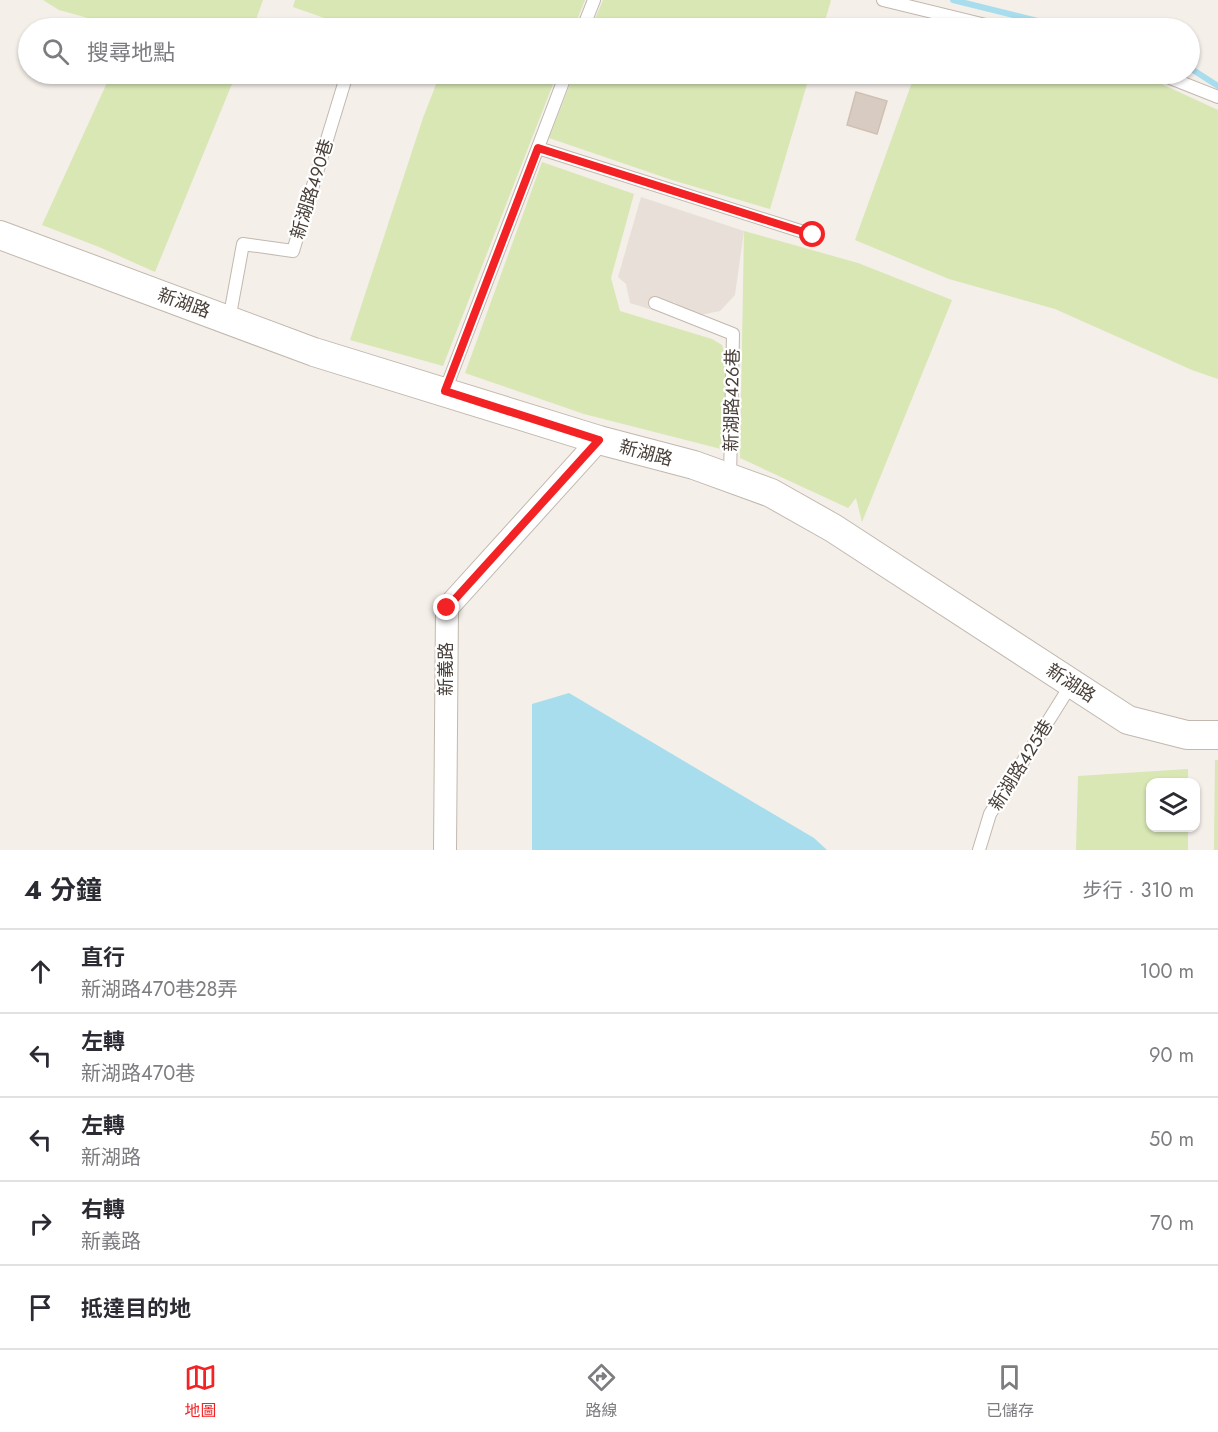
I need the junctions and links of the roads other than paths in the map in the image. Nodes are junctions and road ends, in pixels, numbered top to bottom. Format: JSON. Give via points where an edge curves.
{"nodes":[{"id":1,"x":594,"y":0,"type":"edge"},
{"id":2,"x":883,"y":0,"type":"edge"},
{"id":3,"x":587,"y":18,"type":"edge"},
{"id":4,"x":956,"y":18,"type":"edge"},
{"id":5,"x":344,"y":84,"type":"edge"},
{"id":6,"x":562,"y":84,"type":"edge"},
{"id":7,"x":1185,"y":84,"type":"edge"},
{"id":8,"x":1218,"y":97,"type":"edge"},
{"id":9,"x":538,"y":148,"type":"junction"},
{"id":10,"x":0,"y":235,"type":"edge"},
{"id":11,"x":813,"y":235,"type":"dead end"},
{"id":12,"x":655,"y":303,"type":"dead end"},
{"id":13,"x":229,"y":320,"type":"junction"},
{"id":14,"x":445,"y":391,"type":"junction"},
{"id":15,"x":599,"y":440,"type":"junction"},
{"id":16,"x":730,"y":479,"type":"junction"},
{"id":17,"x":1072,"y":683,"type":"junction"},
{"id":18,"x":1218,"y":735,"type":"edge"},
{"id":19,"x":445,"y":850,"type":"edge"},
{"id":20,"x":979,"y":850,"type":"edge"}],
"edges":[{"from":1,"to":3,"type":"lane"},
{"from":2,"to":4,"type":"lane"},
{"from":5,"to":13,"type":"lane","name":"新湖路490巷","via":[[293,251],[243,244]]},
{"from":6,"to":9,"type":"lane"},
{"from":7,"to":8,"type":"lane"},
{"from":9,"to":11,"type":"lane"},
{"from":9,"to":14,"type":"lane"},
{"from":10,"to":13,"type":"street","name":"新湖路"},
{"from":12,"to":16,"type":"lane","name":"新湖路426巷","via":[[733,334]]},
{"from":13,"to":14,"type":"street","name":"新湖路","via":[[314,352]]},
{"from":14,"to":15,"type":"street","name":"新湖路"},
{"from":15,"to":16,"type":"street","name":"新湖路","via":[[694,465]]},
{"from":15,"to":19,"type":"street","name":"新義路","via":[[447,608]]},
{"from":16,"to":17,"type":"street","name":"新湖路","via":[[771,493],[833,528]]},
{"from":17,"to":18,"type":"street","name":"新湖路","via":[[1128,720],[1187,735]]},
{"from":17,"to":20,"type":"lane","name":"新湖路425巷","via":[[990,814]]}]}
